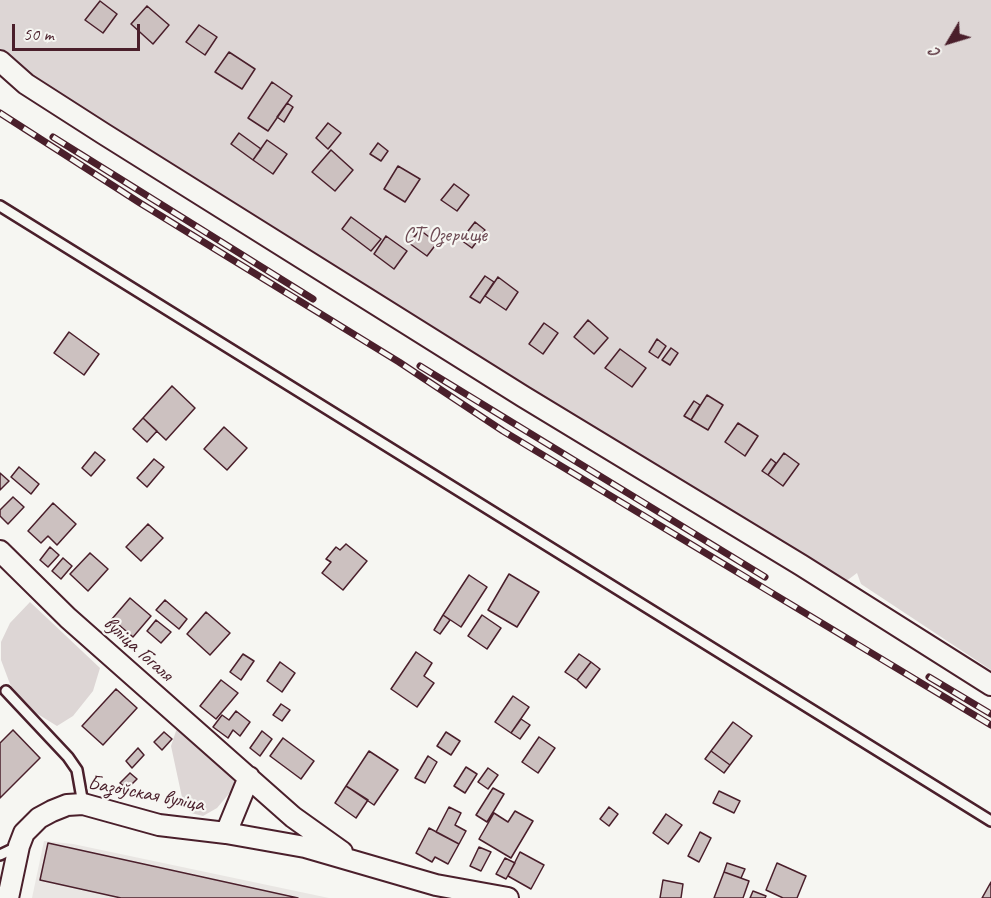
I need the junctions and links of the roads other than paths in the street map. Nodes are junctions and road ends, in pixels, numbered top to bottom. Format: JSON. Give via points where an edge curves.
{"nodes":[{"id":1,"x":0,"y":61,"type":"edge"},
{"id":2,"x":0,"y":206,"type":"edge"},
{"id":3,"x":0,"y":552,"type":"edge"},
{"id":4,"x":991,"y":685,"type":"edge"},
{"id":5,"x":6,"y":691,"type":"dead end"},
{"id":6,"x":249,"y":777,"type":"junction"},
{"id":7,"x":83,"y":804,"type":"junction"},
{"id":8,"x":991,"y":820,"type":"edge"},
{"id":9,"x":226,"y":833,"type":"junction"},
{"id":10,"x":19,"y":846,"type":"junction"},
{"id":11,"x":0,"y":855,"type":"edge"},
{"id":12,"x":354,"y":860,"type":"junction"},
{"id":13,"x":8,"y":898,"type":"edge"},
{"id":14,"x":508,"y":898,"type":"edge"}],
"edges":[{"from":1,"to":4,"type":"street","via":[[26,84],[124,147]]},
{"from":2,"to":8,"type":"lane"},
{"from":3,"to":6,"type":"street","name":"вуліца Гогаля","via":[[68,618]]},
{"from":5,"to":7,"type":"lane","via":[[68,757],[76,770]]},
{"from":6,"to":9,"type":"street"},
{"from":6,"to":12,"type":"street","name":"вуліца Гогаля","via":[[293,818]]},
{"from":7,"to":9,"type":"street","name":"Базоўская вуліца","via":[[159,825]]},
{"from":7,"to":10,"type":"street","name":"Базоўская вуліца","via":[[67,805],[39,818],[24,833]]},
{"from":9,"to":12,"type":"street","name":"вуліца Гогаля","via":[[305,846]]},
{"from":10,"to":11,"type":"lane"},
{"from":10,"to":13,"type":"street","name":"Базоўская вуліца"},
{"from":12,"to":14,"type":"street","name":"вуліца Гогаля","via":[[436,885]]}]}
